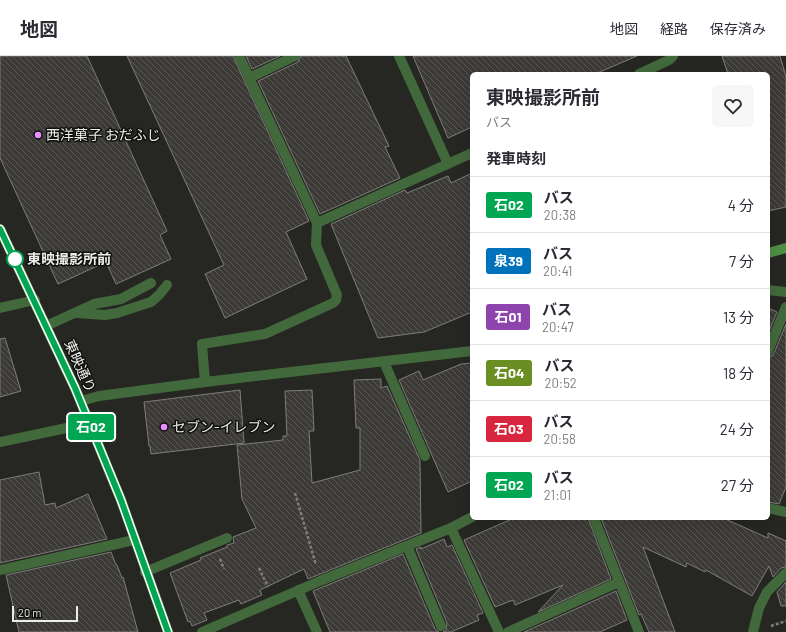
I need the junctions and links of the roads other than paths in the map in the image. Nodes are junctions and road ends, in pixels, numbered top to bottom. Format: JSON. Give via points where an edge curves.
{"nodes":[{"id":1,"x":239,"y":56,"type":"edge"},
{"id":2,"x":295,"y":56,"type":"edge"},
{"id":3,"x":399,"y":56,"type":"edge"},
{"id":4,"x":673,"y":56,"type":"edge"},
{"id":5,"x":643,"y":72,"type":"edge"},
{"id":6,"x":249,"y":78,"type":"junction"},
{"id":7,"x":470,"y":154,"type":"edge"},
{"id":8,"x":448,"y":164,"type":"junction"},
{"id":9,"x":317,"y":224,"type":"junction"},
{"id":10,"x":0,"y":229,"type":"edge"},
{"id":11,"x":3,"y":242,"type":"edge"},
{"id":12,"x":786,"y":248,"type":"edge"},
{"id":13,"x":770,"y":252,"type":"edge"},
{"id":14,"x":151,"y":283,"type":"dead end"},
{"id":15,"x":166,"y":285,"type":"dead end"},
{"id":16,"x":770,"y":290,"type":"edge"},
{"id":17,"x":786,"y":292,"type":"edge"},
{"id":18,"x":34,"y":300,"type":"junction"},
{"id":19,"x":786,"y":307,"type":"edge"},
{"id":20,"x":0,"y":308,"type":"edge"},
{"id":21,"x":74,"y":313,"type":"junction"},
{"id":22,"x":46,"y":326,"type":"junction"},
{"id":23,"x":770,"y":346,"type":"edge"},
{"id":24,"x":470,"y":351,"type":"edge"},
{"id":25,"x":384,"y":362,"type":"junction"},
{"id":26,"x":205,"y":382,"type":"junction"},
{"id":27,"x":81,"y":401,"type":"junction"},
{"id":28,"x":90,"y":423,"type":"junction"},
{"id":29,"x":0,"y":442,"type":"edge"},
{"id":30,"x":425,"y":456,"type":"dead end"},
{"id":31,"x":770,"y":508,"type":"edge"},
{"id":32,"x":786,"y":512,"type":"edge"},
{"id":33,"x":470,"y":518,"type":"edge"},
{"id":34,"x":595,"y":520,"type":"edge"},
{"id":35,"x":451,"y":528,"type":"junction"},
{"id":36,"x":227,"y":538,"type":"dead end"},
{"id":37,"x":134,"y":540,"type":"junction"},
{"id":38,"x":407,"y":546,"type":"junction"},
{"id":39,"x":0,"y":570,"type":"edge"},
{"id":40,"x":145,"y":572,"type":"junction"},
{"id":41,"x":786,"y":572,"type":"edge"},
{"id":42,"x":619,"y":582,"type":"junction"},
{"id":43,"x":298,"y":590,"type":"junction"},
{"id":44,"x":440,"y":626,"type":"dead end"},
{"id":45,"x":168,"y":632,"type":"edge"},
{"id":46,"x":202,"y":632,"type":"edge"},
{"id":47,"x":317,"y":632,"type":"edge"},
{"id":48,"x":499,"y":632,"type":"edge"},
{"id":49,"x":508,"y":632,"type":"edge"},
{"id":50,"x":639,"y":632,"type":"edge"},
{"id":51,"x":753,"y":632,"type":"edge"}],
"edges":[{"from":1,"to":6,"type":"street"},
{"from":2,"to":6,"type":"street"},
{"from":3,"to":8,"type":"street"},
{"from":4,"to":5,"type":"street"},
{"from":6,"to":9,"type":"street"},
{"from":7,"to":8,"type":"street"},
{"from":8,"to":9,"type":"street"},
{"from":9,"to":26,"type":"street","via":[[316,245],[337,295],[336,300],[265,334],[202,344]]},
{"from":10,"to":11,"type":"street","name":"東映通り"},
{"from":11,"to":18,"type":"street","name":"東映通り"},
{"from":12,"to":13,"type":"street"},
{"from":14,"to":21,"type":"street","via":[[121,299],[94,304]]},
{"from":15,"to":21,"type":"street","via":[[151,302],[117,313]]},
{"from":16,"to":17,"type":"street"},
{"from":18,"to":20,"type":"street"},
{"from":18,"to":22,"type":"street","name":"東映通り"},
{"from":19,"to":23,"type":"street"},
{"from":21,"to":22,"type":"street"},
{"from":22,"to":27,"type":"street","name":"東映通り"},
{"from":24,"to":25,"type":"street"},
{"from":25,"to":26,"type":"street"},
{"from":25,"to":30,"type":"street"},
{"from":26,"to":27,"type":"street","via":[[99,396]]},
{"from":27,"to":28,"type":"street","name":"東映通り"},
{"from":28,"to":29,"type":"street"},
{"from":28,"to":37,"type":"street","name":"東映通り"},
{"from":31,"to":32,"type":"street"},
{"from":33,"to":35,"type":"street"},
{"from":34,"to":42,"type":"street"},
{"from":35,"to":38,"type":"street"},
{"from":35,"to":48,"type":"street"},
{"from":36,"to":40,"type":"street"},
{"from":37,"to":39,"type":"street"},
{"from":37,"to":40,"type":"street","name":"東映通り"},
{"from":38,"to":43,"type":"street"},
{"from":38,"to":44,"type":"street"},
{"from":40,"to":45,"type":"street","name":"東映通り"},
{"from":41,"to":51,"type":"street","via":[[767,592],[759,608]]},
{"from":42,"to":49,"type":"street"},
{"from":42,"to":50,"type":"street"},
{"from":43,"to":46,"type":"street"},
{"from":43,"to":47,"type":"street"}]}
